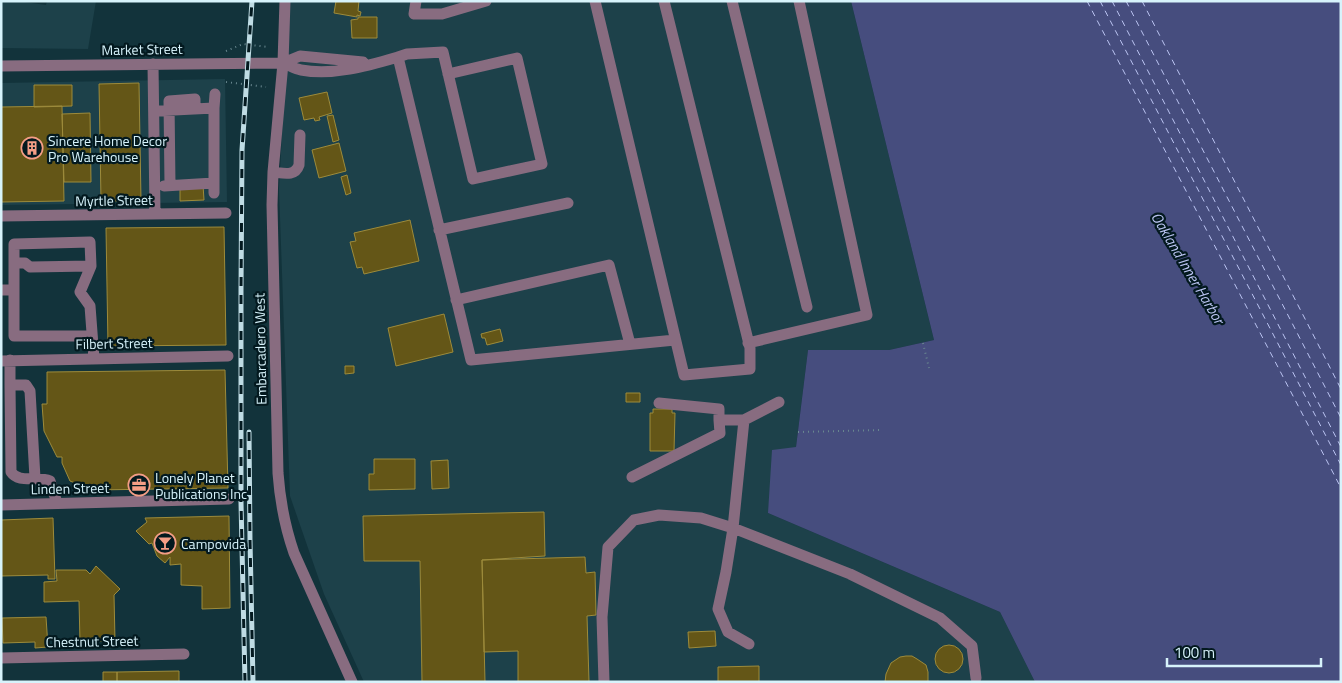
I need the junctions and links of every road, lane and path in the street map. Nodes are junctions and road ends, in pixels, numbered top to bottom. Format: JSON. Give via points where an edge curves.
{"nodes":[{"id":1,"x":285,"y":1,"type":"edge"},
{"id":2,"x":416,"y":1,"type":"edge"},
{"id":3,"x":486,"y":1,"type":"edge"},
{"id":4,"x":595,"y":1,"type":"edge"},
{"id":5,"x":664,"y":1,"type":"edge"},
{"id":6,"x":732,"y":1,"type":"edge"},
{"id":7,"x":799,"y":1,"type":"edge"},
{"id":8,"x":268,"y":47,"type":"dead end"},
{"id":9,"x":226,"y":50,"type":"dead end"},
{"id":10,"x":398,"y":57,"type":"junction"},
{"id":11,"x":283,"y":63,"type":"junction"},
{"id":12,"x":153,"y":64,"type":"junction"},
{"id":13,"x":1,"y":66,"type":"edge"},
{"id":14,"x":448,"y":74,"type":"junction"},
{"id":15,"x":226,"y":82,"type":"dead end"},
{"id":16,"x":266,"y":87,"type":"dead end"},
{"id":17,"x":215,"y":94,"type":"dead end"},
{"id":18,"x":214,"y":108,"type":"junction"},
{"id":19,"x":154,"y":111,"type":"junction"},
{"id":20,"x":169,"y":111,"type":"junction"},
{"id":21,"x":300,"y":135,"type":"dead end"},
{"id":22,"x":273,"y":172,"type":"junction"},
{"id":23,"x":155,"y":185,"type":"junction"},
{"id":24,"x":170,"y":185,"type":"junction"},
{"id":25,"x":568,"y":203,"type":"dead end"},
{"id":26,"x":226,"y":213,"type":"dead end"},
{"id":27,"x":155,"y":214,"type":"junction"},
{"id":28,"x":1,"y":216,"type":"edge"},
{"id":29,"x":439,"y":230,"type":"junction"},
{"id":30,"x":14,"y":263,"type":"junction"},
{"id":31,"x":91,"y":266,"type":"junction"},
{"id":32,"x":1,"y":290,"type":"edge"},
{"id":33,"x":14,"y":290,"type":"junction"},
{"id":34,"x":456,"y":300,"type":"junction"},
{"id":35,"x":807,"y":307,"type":"dead end"},
{"id":36,"x":92,"y":336,"type":"junction"},
{"id":37,"x":675,"y":340,"type":"junction"},
{"id":38,"x":748,"y":343,"type":"junction"},
{"id":39,"x":923,"y":343,"type":"dead end"},
{"id":40,"x":630,"y":344,"type":"junction"},
{"id":41,"x":228,"y":356,"type":"dead end"},
{"id":42,"x":94,"y":359,"type":"junction"},
{"id":43,"x":6,"y":361,"type":"edge"},
{"id":44,"x":929,"y":368,"type":"dead end"},
{"id":45,"x":10,"y":385,"type":"junction"},
{"id":46,"x":779,"y":402,"type":"dead end"},
{"id":47,"x":660,"y":403,"type":"dead end"},
{"id":48,"x":719,"y":420,"type":"junction"},
{"id":49,"x":744,"y":420,"type":"junction"},
{"id":50,"x":883,"y":430,"type":"dead end"},
{"id":51,"x":798,"y":432,"type":"dead end"},
{"id":52,"x":632,"y":477,"type":"dead end"},
{"id":53,"x":35,"y":478,"type":"junction"},
{"id":54,"x":228,"y":499,"type":"dead end"},
{"id":55,"x":57,"y":503,"type":"junction"},
{"id":56,"x":1,"y":505,"type":"edge"},
{"id":57,"x":733,"y":528,"type":"junction"},
{"id":58,"x":749,"y":644,"type":"dead end"},
{"id":59,"x":184,"y":654,"type":"dead end"},
{"id":60,"x":1,"y":658,"type":"edge"},
{"id":61,"x":976,"y":678,"type":"dead end"},
{"id":62,"x":352,"y":682,"type":"edge"},
{"id":63,"x":604,"y":682,"type":"edge"}],
"edges":[{"from":1,"to":11,"type":"street","name":"Embarcadero West"},
{"from":2,"to":3,"type":"street","via":[[414,14],[442,14]]},
{"from":4,"to":37,"type":"street"},
{"from":5,"to":38,"type":"street"},
{"from":6,"to":35,"type":"street"},
{"from":7,"to":38,"type":"street","via":[[868,315]]},
{"from":8,"to":9,"type":"path","via":[[243,44]]},
{"from":10,"to":11,"type":"street","name":"Market Street","via":[[332,72],[300,70]]},
{"from":10,"to":14,"type":"street","name":"Market Street","via":[[442,52]]},
{"from":10,"to":29,"type":"street"},
{"from":11,"to":12,"type":"street","name":"Market Street"},
{"from":11,"to":22,"type":"street","name":"Embarcadero West"},
{"from":12,"to":13,"type":"street","name":"Market Street"},
{"from":12,"to":19,"type":"street"},
{"from":14,"to":14,"type":"street","via":[[473,179],[542,164],[517,58]]},
{"from":15,"to":16,"type":"path"},
{"from":17,"to":18,"type":"street"},
{"from":18,"to":20,"type":"street","via":[[195,109],[195,100],[169,101]]},
{"from":18,"to":24,"type":"street","via":[[214,188]]},
{"from":19,"to":20,"type":"street"},
{"from":19,"to":23,"type":"street"},
{"from":20,"to":24,"type":"street"},
{"from":21,"to":22,"type":"street","via":[[297,169],[288,174]]},
{"from":22,"to":62,"type":"street","name":"Embarcadero West","via":[[279,493],[294,553]]},
{"from":23,"to":24,"type":"street"},
{"from":23,"to":27,"type":"street"},
{"from":25,"to":29,"type":"street"},
{"from":26,"to":27,"type":"street","name":"Myrtle Street"},
{"from":27,"to":28,"type":"street","name":"Myrtle Street"},
{"from":29,"to":34,"type":"street"},
{"from":30,"to":31,"type":"street","via":[[25,263],[30,267]]},
{"from":30,"to":31,"type":"street","via":[[14,244],[90,242]]},
{"from":30,"to":33,"type":"street"},
{"from":31,"to":36,"type":"street","via":[[80,292],[90,306]]},
{"from":32,"to":33,"type":"street"},
{"from":33,"to":36,"type":"street","via":[[14,336]]},
{"from":34,"to":40,"type":"street","via":[[470,360]]},
{"from":34,"to":40,"type":"street","via":[[609,265]]},
{"from":36,"to":42,"type":"street"},
{"from":37,"to":38,"type":"street","via":[[684,374],[750,369]]},
{"from":37,"to":40,"type":"street"},
{"from":39,"to":44,"type":"path"},
{"from":41,"to":42,"type":"street","name":"Filbert Street"},
{"from":42,"to":43,"type":"street","name":"Filbert Street"},
{"from":43,"to":45,"type":"street"},
{"from":45,"to":53,"type":"street","via":[[26,385],[30,391]]},
{"from":45,"to":53,"type":"street","via":[[11,472],[18,478]]},
{"from":46,"to":49,"type":"street"},
{"from":47,"to":48,"type":"street","via":[[719,409]]},
{"from":48,"to":49,"type":"street"},
{"from":48,"to":52,"type":"street","via":[[720,433]]},
{"from":49,"to":57,"type":"street"},
{"from":50,"to":51,"type":"path"},
{"from":53,"to":55,"type":"street","via":[[50,481]]},
{"from":54,"to":55,"type":"street","name":"Linden Street"},
{"from":55,"to":56,"type":"street","name":"Linden Street"},
{"from":57,"to":58,"type":"street","via":[[718,609],[728,632]]},
{"from":57,"to":61,"type":"street","via":[[850,574],[940,618],[972,646]]},
{"from":57,"to":63,"type":"street","via":[[700,518],[659,515],[634,520],[608,547],[602,617]]},
{"from":59,"to":60,"type":"street","name":"Chestnut Street"}]}
